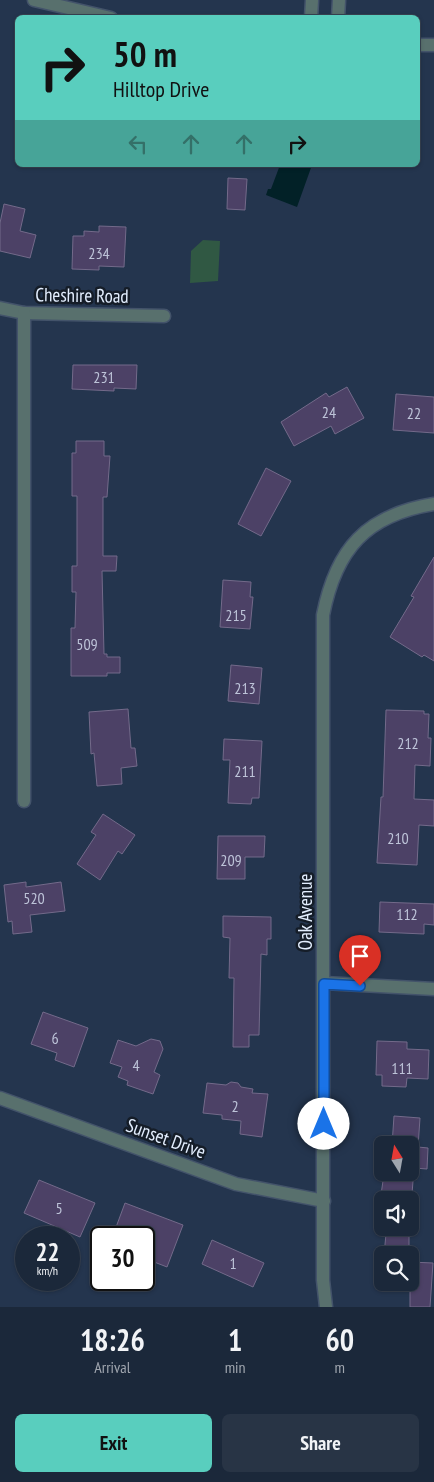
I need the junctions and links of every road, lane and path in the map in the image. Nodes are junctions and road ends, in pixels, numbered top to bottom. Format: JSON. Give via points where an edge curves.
{"nodes":[{"id":1,"x":34,"y":0,"type":"edge"},
{"id":2,"x":312,"y":0,"type":"edge"},
{"id":3,"x":339,"y":0,"type":"edge"},
{"id":4,"x":98,"y":15,"type":"edge"},
{"id":5,"x":311,"y":15,"type":"edge"},
{"id":6,"x":338,"y":15,"type":"edge"},
{"id":7,"x":434,"y":45,"type":"edge"},
{"id":8,"x":420,"y":46,"type":"edge"},
{"id":9,"x":0,"y":308,"type":"edge"},
{"id":10,"x":24,"y":313,"type":"junction"},
{"id":11,"x":164,"y":316,"type":"dead end"},
{"id":12,"x":434,"y":504,"type":"edge"},
{"id":13,"x":24,"y":800,"type":"dead end"},
{"id":14,"x":324,"y":984,"type":"junction"},
{"id":15,"x":434,"y":989,"type":"edge"},
{"id":16,"x":0,"y":1098,"type":"edge"},
{"id":17,"x":324,"y":1201,"type":"junction"},
{"id":18,"x":326,"y":1307,"type":"edge"}],
"edges":[{"from":1,"to":4,"type":"street"},
{"from":2,"to":5,"type":"street"},
{"from":3,"to":6,"type":"street"},
{"from":7,"to":8,"type":"street"},
{"from":9,"to":10,"type":"street","name":"Cheshire Road"},
{"from":10,"to":11,"type":"street","name":"Cheshire Road"},
{"from":10,"to":13,"type":"street"},
{"from":12,"to":14,"type":"street","name":"Oak Avenue","via":[[392,515],[368,530],[339,564],[328,593],[324,615]]},
{"from":14,"to":15,"type":"street"},
{"from":14,"to":17,"type":"street","name":"Oak Avenue"},
{"from":16,"to":17,"type":"street","name":"Sunset Drive","via":[[236,1184]]},
{"from":17,"to":18,"type":"street","name":"Oak Avenue"}]}
